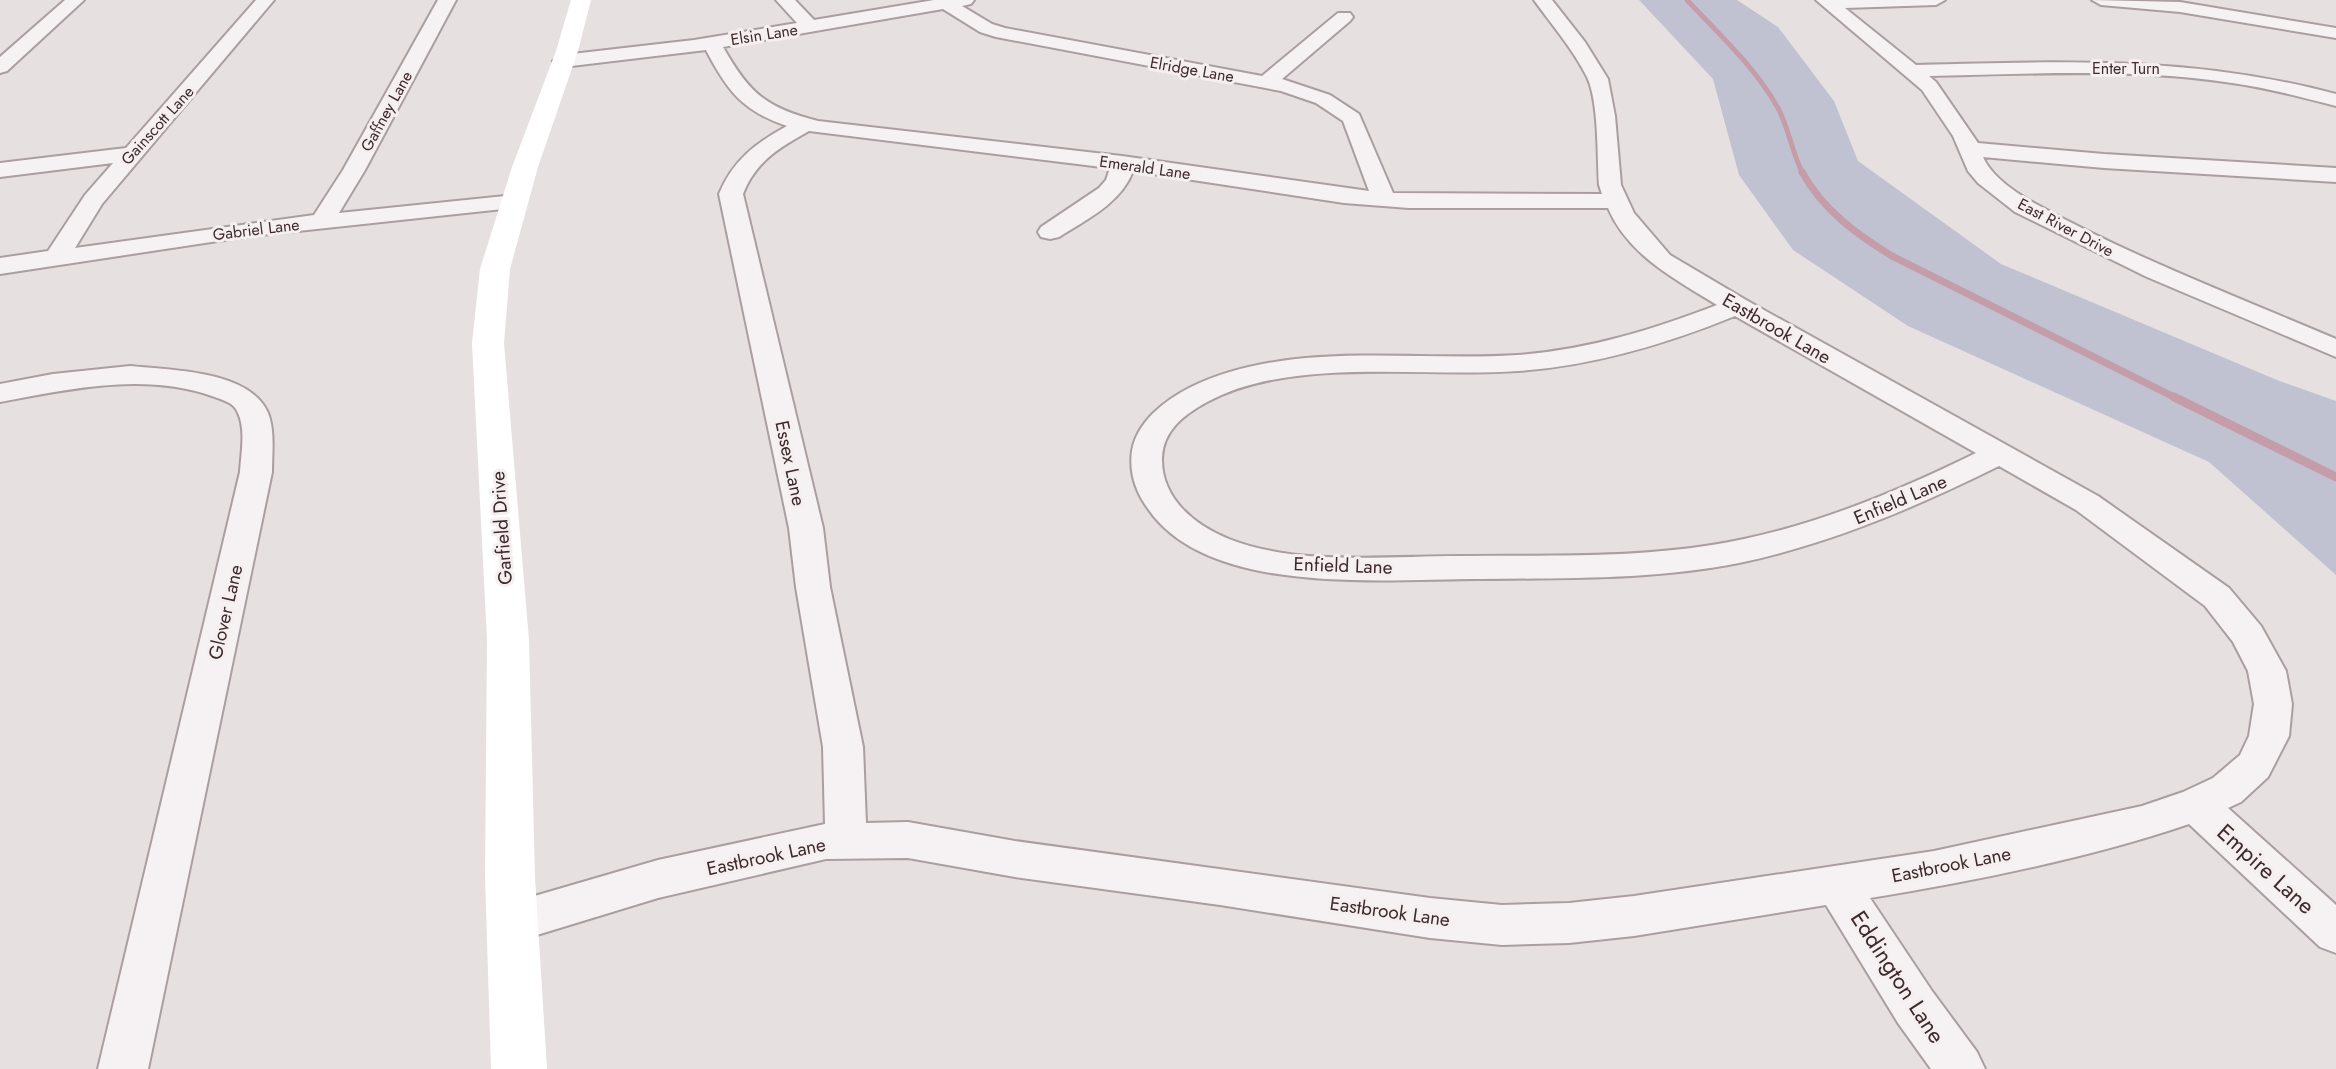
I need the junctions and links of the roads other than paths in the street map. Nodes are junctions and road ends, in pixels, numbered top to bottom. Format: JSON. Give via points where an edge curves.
{"nodes":[{"id":1,"x":75,"y":0,"type":"edge"},
{"id":2,"x":265,"y":0,"type":"edge"},
{"id":3,"x":447,"y":0,"type":"edge"},
{"id":4,"x":581,"y":0,"type":"edge"},
{"id":5,"x":785,"y":0,"type":"edge"},
{"id":6,"x":1543,"y":0,"type":"edge"},
{"id":7,"x":1936,"y":0,"type":"edge"},
{"id":8,"x":2101,"y":0,"type":"edge"},
{"id":9,"x":1826,"y":1,"type":"edge"},
{"id":10,"x":955,"y":2,"type":"edge"},
{"id":11,"x":1344,"y":17,"type":"dead end"},
{"id":12,"x":811,"y":27,"type":"junction"},
{"id":13,"x":2336,"y":33,"type":"edge"},
{"id":14,"x":712,"y":43,"type":"junction"},
{"id":15,"x":562,"y":61,"type":"junction"},
{"id":16,"x":0,"y":67,"type":"edge"},
{"id":17,"x":1913,"y":71,"type":"junction"},
{"id":18,"x":1267,"y":82,"type":"junction"},
{"id":19,"x":2336,"y":100,"type":"edge"},
{"id":20,"x":806,"y":124,"type":"junction"},
{"id":21,"x":1969,"y":149,"type":"junction"},
{"id":22,"x":132,"y":154,"type":"junction"},
{"id":23,"x":1122,"y":163,"type":"junction"},
{"id":24,"x":0,"y":170,"type":"edge"},
{"id":25,"x":2336,"y":175,"type":"edge"},
{"id":26,"x":1384,"y":199,"type":"junction"},
{"id":27,"x":1616,"y":201,"type":"junction"},
{"id":28,"x":514,"y":202,"type":"junction"},
{"id":29,"x":323,"y":220,"type":"junction"},
{"id":30,"x":1050,"y":232,"type":"dead end"},
{"id":31,"x":57,"y":256,"type":"junction"},
{"id":32,"x":0,"y":266,"type":"edge"},
{"id":33,"x":1737,"y":306,"type":"junction"},
{"id":34,"x":2336,"y":349,"type":"edge"},
{"id":35,"x":0,"y":393,"type":"edge"},
{"id":36,"x":1999,"y":454,"type":"junction"},
{"id":37,"x":2196,"y":805,"type":"junction"},
{"id":38,"x":846,"y":841,"type":"junction"},
{"id":39,"x":1838,"y":885,"type":"junction"},
{"id":40,"x":514,"y":922,"type":"junction"},
{"id":41,"x":2336,"y":933,"type":"edge"},
{"id":42,"x":123,"y":1069,"type":"edge"},
{"id":43,"x":519,"y":1069,"type":"edge"},
{"id":44,"x":1960,"y":1069,"type":"edge"}],
"edges":[{"from":1,"to":16,"type":"street"},
{"from":2,"to":22,"type":"street","name":"Gainscott Lane"},
{"from":3,"to":29,"type":"street","name":"Gaffney Lane"},
{"from":4,"to":15,"type":"street","name":"Garfield Drive"},
{"from":5,"to":12,"type":"street"},
{"from":6,"to":27,"type":"street","name":"Eastbrook Lane","via":[[1598,79],[1608,171]]},
{"from":7,"to":9,"type":"street"},
{"from":8,"to":13,"type":"street","via":[[2180,7]]},
{"from":9,"to":17,"type":"street","name":"East River Drive"},
{"from":10,"to":12,"type":"street","name":"Elsin Lane"},
{"from":10,"to":18,"type":"street","name":"Elridge Lane","via":[[966,18],[1002,33]]},
{"from":11,"to":18,"type":"street"},
{"from":12,"to":14,"type":"street","name":"Elsin Lane"},
{"from":14,"to":15,"type":"street","name":"Elsin Lane"},
{"from":14,"to":20,"type":"street","name":"Emerald Lane","via":[[749,102]]},
{"from":15,"to":28,"type":"street","name":"Garfield Drive"},
{"from":17,"to":19,"type":"street","name":"Enter Turn","via":[[2163,68],[2244,78]]},
{"from":17,"to":21,"type":"street","name":"East River Drive","via":[[1929,86]]},
{"from":18,"to":26,"type":"street","name":"Elridge Lane","via":[[1323,99],[1352,118]]},
{"from":20,"to":23,"type":"street","name":"Emerald Lane"},
{"from":20,"to":38,"type":"street","name":"Essex Lane","via":[[750,160],[732,194],[806,528],[843,747]]},
{"from":21,"to":25,"type":"street"},
{"from":21,"to":34,"type":"street","name":"East River Drive","via":[[1986,178],[2023,207],[2156,272]]},
{"from":22,"to":24,"type":"street"},
{"from":22,"to":31,"type":"street","name":"Gainscott Lane","via":[[93,200]]},
{"from":23,"to":26,"type":"street","name":"Emerald Lane"},
{"from":23,"to":30,"type":"street","via":[[1124,171],[1116,184]]},
{"from":26,"to":27,"type":"street","name":"Emerald Lane"},
{"from":27,"to":33,"type":"street","name":"Eastbrook Lane","via":[[1661,260]]},
{"from":28,"to":29,"type":"street","name":"Gabriel Lane"},
{"from":28,"to":40,"type":"street","name":"Garfield Drive","via":[[495,269],[488,343],[508,640]]},
{"from":29,"to":31,"type":"street","name":"Gabriel Lane"},
{"from":31,"to":32,"type":"street","name":"Gabriel Lane"},
{"from":33,"to":36,"type":"street","name":"Eastbrook Lane"},
{"from":33,"to":36,"type":"street","name":"Enfield Lane","via":[[1659,337],[1553,359],[1315,368],[1229,382],[1204,392],[1164,419],[1150,438],[1148,477],[1156,498],[1193,535],[1223,549],[1296,565],[1614,564],[1704,558],[1852,521]]},
{"from":35,"to":42,"type":"street","name":"Glover Lane","via":[[130,374],[197,381],[241,397],[253,412],[257,430],[258,450],[245,524]]},
{"from":36,"to":37,"type":"street","name":"Eastbrook Lane","via":[[2087,503],[2217,597],[2248,635],[2267,671],[2273,704],[2269,736],[2254,766],[2227,790]]},
{"from":37,"to":39,"type":"street","name":"Eastbrook Lane","via":[[2143,823]]},
{"from":37,"to":41,"type":"street","name":"Empire Lane"},
{"from":38,"to":39,"type":"street","name":"Eastbrook Lane","via":[[908,840],[1015,859],[1502,925],[1634,916]]},
{"from":38,"to":40,"type":"street","name":"Eastbrook Lane","via":[[826,841],[658,879]]},
{"from":39,"to":44,"type":"street","name":"Eddington Lane"},
{"from":40,"to":43,"type":"street","name":"Garfield Drive"}]}
